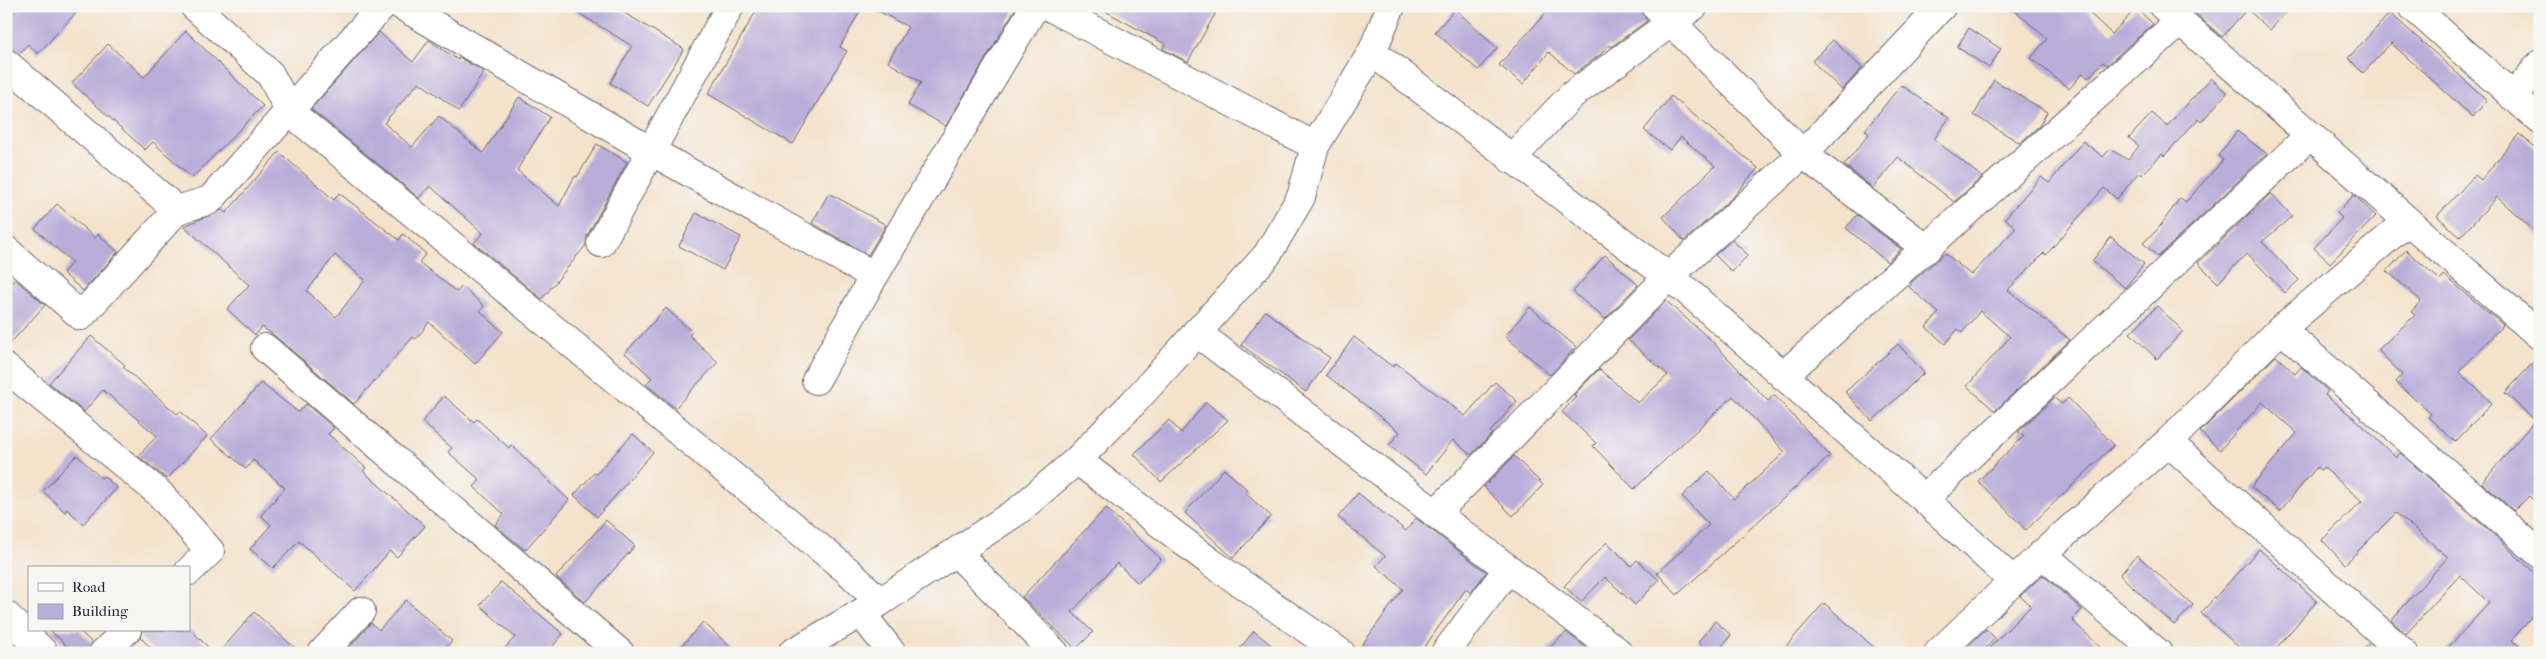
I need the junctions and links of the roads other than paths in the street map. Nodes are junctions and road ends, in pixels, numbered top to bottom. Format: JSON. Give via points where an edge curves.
{"nodes":[{"id":1,"x":194,"y":6,"type":"edge"},
{"id":2,"x":382,"y":6,"type":"edge"},
{"id":3,"x":402,"y":6,"type":"edge"},
{"id":4,"x":730,"y":6,"type":"edge"},
{"id":5,"x":1035,"y":6,"type":"edge"},
{"id":6,"x":1048,"y":6,"type":"edge"},
{"id":7,"x":1390,"y":6,"type":"edge"},
{"id":8,"x":1694,"y":6,"type":"edge"},
{"id":9,"x":2412,"y":6,"type":"edge"},
{"id":10,"x":1931,"y":9,"type":"edge"},
{"id":11,"x":2172,"y":14,"type":"edge"},
{"id":12,"x":1663,"y":15,"type":"edge"},
{"id":13,"x":1372,"y":52,"type":"junction"},
{"id":14,"x":6,"y":63,"type":"edge"},
{"id":15,"x":2540,"y":64,"type":"edge"},
{"id":16,"x":2513,"y":97,"type":"junction"},
{"id":17,"x":290,"y":112,"type":"junction"},
{"id":18,"x":2540,"y":120,"type":"edge"},
{"id":19,"x":2310,"y":135,"type":"junction"},
{"id":20,"x":1315,"y":146,"type":"junction"},
{"id":21,"x":651,"y":151,"type":"junction"},
{"id":22,"x":1803,"y":154,"type":"junction"},
{"id":23,"x":1511,"y":159,"type":"junction"},
{"id":24,"x":177,"y":210,"type":"junction"},
{"id":25,"x":2408,"y":221,"type":"junction"},
{"id":26,"x":600,"y":243,"type":"dead end"},
{"id":27,"x":6,"y":250,"type":"edge"},
{"id":28,"x":1927,"y":250,"type":"junction"},
{"id":29,"x":874,"y":276,"type":"junction"},
{"id":30,"x":1668,"y":277,"type":"junction"},
{"id":31,"x":2281,"y":329,"type":"junction"},
{"id":32,"x":1196,"y":332,"type":"junction"},
{"id":33,"x":2540,"y":336,"type":"edge"},
{"id":34,"x":265,"y":348,"type":"dead end"},
{"id":35,"x":6,"y":368,"type":"edge"},
{"id":36,"x":1783,"y":376,"type":"junction"},
{"id":37,"x":816,"y":380,"type":"dead end"},
{"id":38,"x":2168,"y":442,"type":"junction"},
{"id":39,"x":1077,"y":460,"type":"junction"},
{"id":40,"x":1924,"y":499,"type":"junction"},
{"id":41,"x":1435,"y":514,"type":"junction"},
{"id":42,"x":956,"y":552,"type":"junction"},
{"id":43,"x":2042,"y":554,"type":"junction"},
{"id":44,"x":2540,"y":554,"type":"edge"},
{"id":45,"x":1508,"y":569,"type":"junction"},
{"id":46,"x":190,"y":570,"type":"edge"},
{"id":47,"x":2013,"y":581,"type":"junction"},
{"id":48,"x":871,"y":608,"type":"junction"},
{"id":49,"x":361,"y":611,"type":"dead end"},
{"id":50,"x":6,"y":615,"type":"edge"},
{"id":51,"x":124,"y":632,"type":"edge"},
{"id":52,"x":44,"y":653,"type":"edge"},
{"id":53,"x":103,"y":653,"type":"edge"},
{"id":54,"x":322,"y":653,"type":"edge"},
{"id":55,"x":620,"y":653,"type":"edge"},
{"id":56,"x":792,"y":653,"type":"edge"},
{"id":57,"x":892,"y":653,"type":"edge"},
{"id":58,"x":1055,"y":653,"type":"edge"},
{"id":59,"x":1341,"y":653,"type":"edge"},
{"id":60,"x":1445,"y":653,"type":"edge"},
{"id":61,"x":1615,"y":653,"type":"edge"},
{"id":62,"x":1938,"y":653,"type":"edge"},
{"id":63,"x":2158,"y":653,"type":"edge"},
{"id":64,"x":2404,"y":653,"type":"edge"}],
"edges":[{"from":1,"to":17,"type":"street","via":[[270,74]]},
{"from":2,"to":17,"type":"street"},
{"from":3,"to":21,"type":"street"},
{"from":4,"to":21,"type":"street"},
{"from":5,"to":29,"type":"street"},
{"from":6,"to":20,"type":"street"},
{"from":7,"to":13,"type":"street"},
{"from":8,"to":12,"type":"street"},
{"from":9,"to":16,"type":"street"},
{"from":10,"to":22,"type":"street"},
{"from":11,"to":19,"type":"street"},
{"from":11,"to":28,"type":"street"},
{"from":12,"to":22,"type":"street"},
{"from":12,"to":23,"type":"street","via":[[1572,95]]},
{"from":13,"to":20,"type":"street"},
{"from":13,"to":23,"type":"street"},
{"from":14,"to":24,"type":"street"},
{"from":15,"to":16,"type":"street"},
{"from":16,"to":18,"type":"street"},
{"from":17,"to":24,"type":"street","via":[[210,200]]},
{"from":17,"to":48,"type":"street","via":[[840,565]]},
{"from":19,"to":25,"type":"street"},
{"from":19,"to":40,"type":"street"},
{"from":20,"to":32,"type":"street","via":[[1302,197],[1267,255]]},
{"from":21,"to":26,"type":"street"},
{"from":21,"to":29,"type":"street"},
{"from":22,"to":28,"type":"street"},
{"from":22,"to":30,"type":"street"},
{"from":23,"to":30,"type":"street"},
{"from":24,"to":27,"type":"street","via":[[81,316]]},
{"from":25,"to":31,"type":"street"},
{"from":25,"to":33,"type":"street"},
{"from":28,"to":36,"type":"street"},
{"from":29,"to":37,"type":"street"},
{"from":30,"to":36,"type":"street"},
{"from":30,"to":41,"type":"street"},
{"from":31,"to":38,"type":"street"},
{"from":31,"to":44,"type":"street"},
{"from":32,"to":39,"type":"street"},
{"from":32,"to":41,"type":"street"},
{"from":34,"to":55,"type":"street"},
{"from":35,"to":46,"type":"street","via":[[159,494],[210,551]]},
{"from":36,"to":40,"type":"street"},
{"from":38,"to":43,"type":"street"},
{"from":38,"to":64,"type":"street"},
{"from":39,"to":42,"type":"street","via":[[1019,510]]},
{"from":39,"to":59,"type":"street","via":[[1210,561]]},
{"from":40,"to":47,"type":"street"},
{"from":41,"to":45,"type":"street"},
{"from":42,"to":48,"type":"street"},
{"from":42,"to":58,"type":"street"},
{"from":43,"to":47,"type":"street"},
{"from":43,"to":63,"type":"street"},
{"from":45,"to":60,"type":"street"},
{"from":45,"to":61,"type":"street","via":[[1617,651]]},
{"from":47,"to":62,"type":"street"},
{"from":48,"to":56,"type":"street"},
{"from":48,"to":57,"type":"street"},
{"from":49,"to":54,"type":"street"},
{"from":50,"to":52,"type":"street"},
{"from":51,"to":53,"type":"street"}]}
